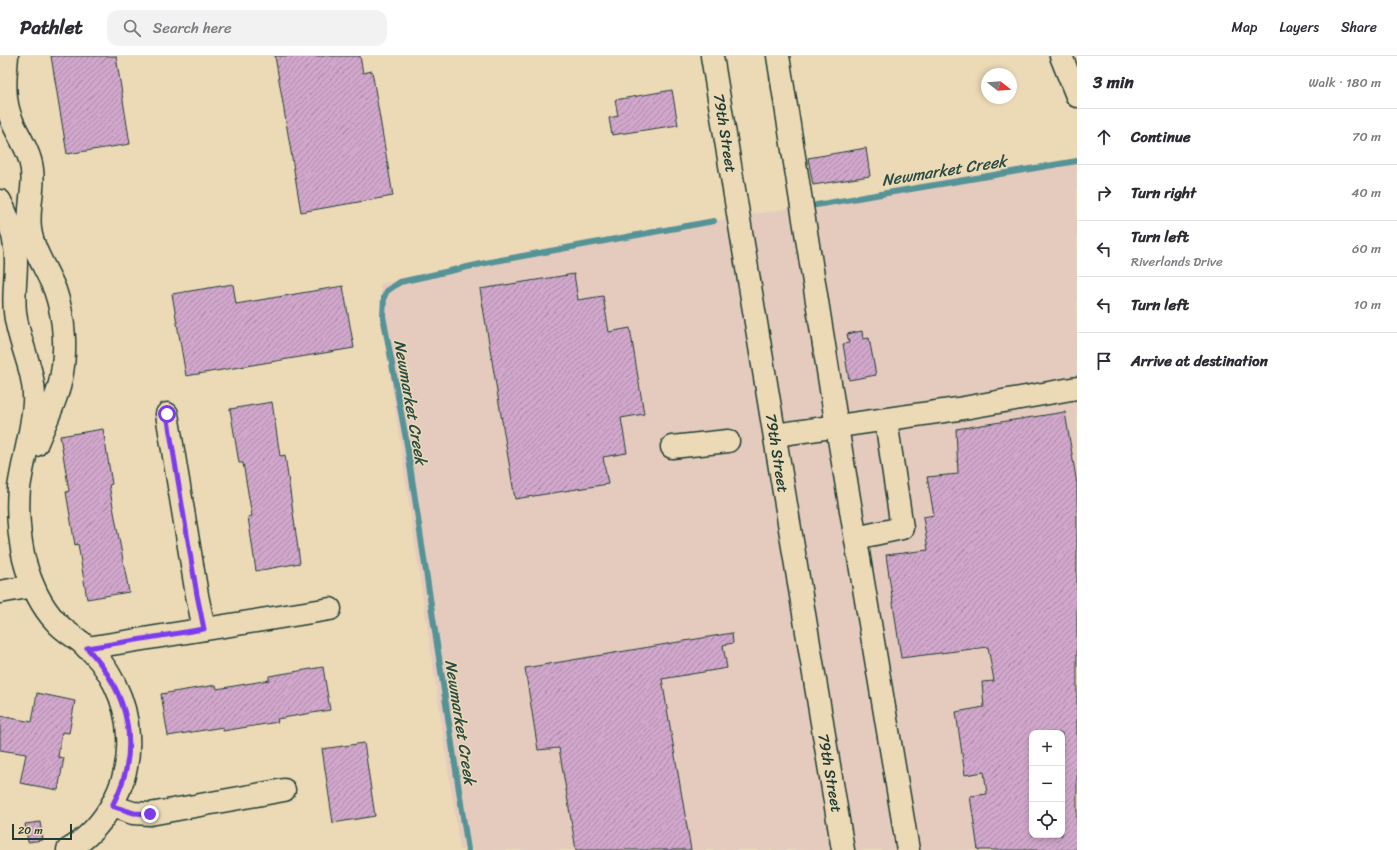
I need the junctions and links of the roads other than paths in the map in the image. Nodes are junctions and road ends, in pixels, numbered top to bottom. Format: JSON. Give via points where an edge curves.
{"nodes":[{"id":1,"x":7,"y":56,"type":"edge"},
{"id":2,"x":712,"y":56,"type":"edge"},
{"id":3,"x":778,"y":56,"type":"edge"},
{"id":4,"x":1061,"y":56,"type":"edge"},
{"id":5,"x":1077,"y":96,"type":"edge"},
{"id":6,"x":0,"y":201,"type":"edge"},
{"id":7,"x":1077,"y":388,"type":"edge"},
{"id":8,"x":167,"y":414,"type":"dead end"},
{"id":9,"x":886,"y":420,"type":"junction"},
{"id":10,"x":837,"y":427,"type":"junction"},
{"id":11,"x":774,"y":435,"type":"junction"},
{"id":12,"x":728,"y":441,"type":"dead end"},
{"id":13,"x":672,"y":446,"type":"dead end"},
{"id":14,"x":19,"y":489,"type":"junction"},
{"id":15,"x":856,"y":538,"type":"junction"},
{"id":16,"x":33,"y":586,"type":"junction"},
{"id":17,"x":0,"y":592,"type":"edge"},
{"id":18,"x":330,"y":609,"type":"dead end"},
{"id":19,"x":204,"y":629,"type":"junction"},
{"id":20,"x":87,"y":648,"type":"junction"},
{"id":21,"x":284,"y":790,"type":"dead end"},
{"id":22,"x":112,"y":806,"type":"junction"},
{"id":23,"x":68,"y":850,"type":"edge"},
{"id":24,"x":843,"y":850,"type":"edge"},
{"id":25,"x":908,"y":850,"type":"edge"}],
"edges":[{"from":1,"to":14,"type":"street","via":[[4,87],[6,104],[12,122],[24,142],[33,182],[30,229],[34,247],[55,291],[64,337],[60,383]]},
{"from":2,"to":11,"type":"street","name":"79th Street"},
{"from":3,"to":10,"type":"street"},
{"from":4,"to":5,"type":"street"},
{"from":6,"to":14,"type":"street","via":[[8,215],[14,238],[15,314],[32,376],[34,402]]},
{"from":7,"to":9,"type":"street"},
{"from":8,"to":19,"type":"street"},
{"from":9,"to":10,"type":"street"},
{"from":9,"to":15,"type":"street","via":[[902,528]]},
{"from":10,"to":11,"type":"street"},
{"from":10,"to":15,"type":"street"},
{"from":11,"to":24,"type":"street","name":"79th Street"},
{"from":12,"to":13,"type":"street"},
{"from":14,"to":16,"type":"street","via":[[18,522]]},
{"from":15,"to":25,"type":"street"},
{"from":16,"to":17,"type":"street"},
{"from":16,"to":20,"type":"street","via":[[43,606],[57,623]]},
{"from":18,"to":19,"type":"street"},
{"from":19,"to":20,"type":"street"},
{"from":20,"to":22,"type":"street","via":[[109,675],[126,714],[128,754],[125,774]]},
{"from":21,"to":22,"type":"street","via":[[150,814],[134,813]]},
{"from":22,"to":23,"type":"street","via":[[88,836]]}]}
